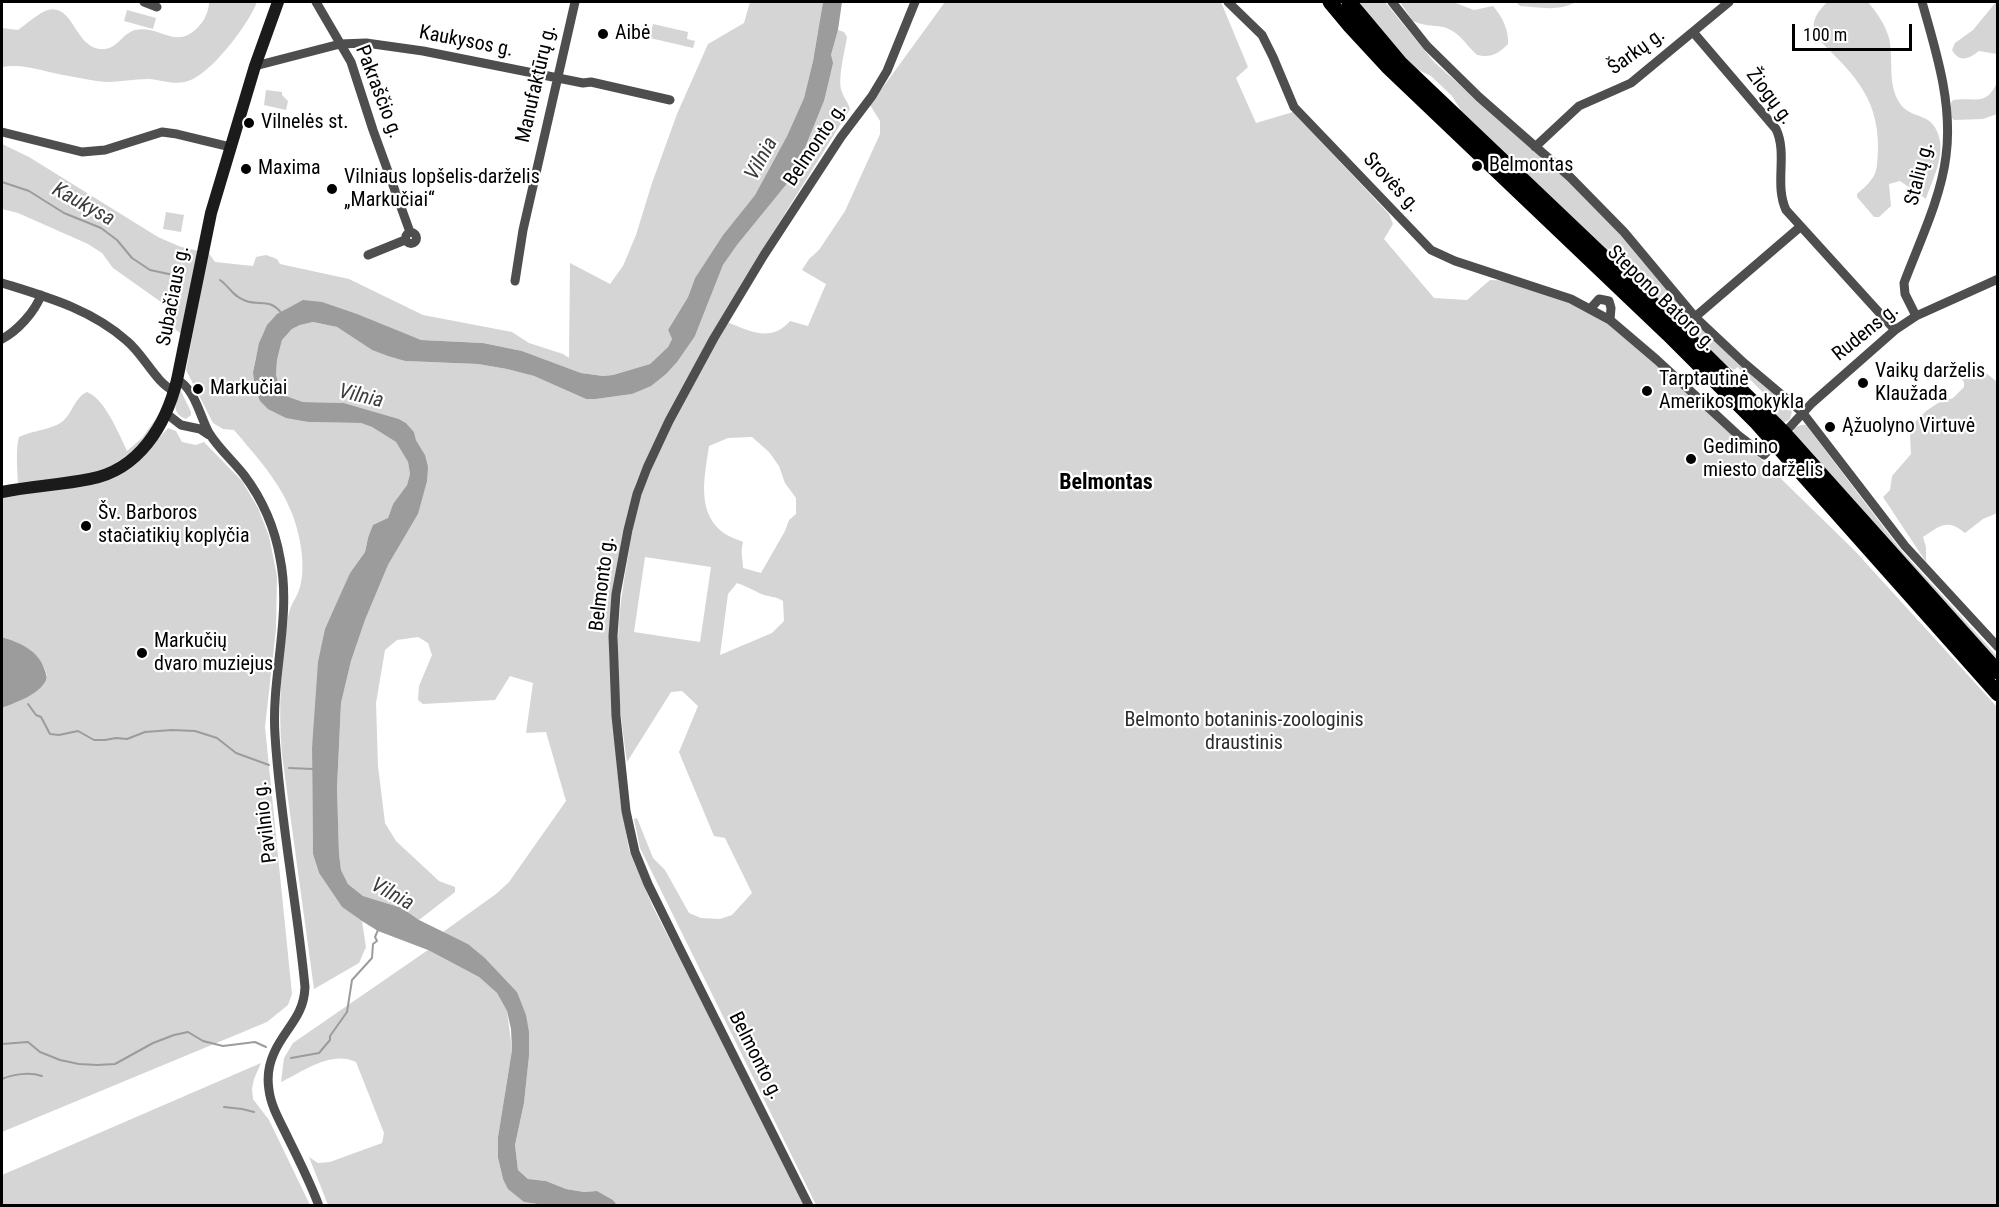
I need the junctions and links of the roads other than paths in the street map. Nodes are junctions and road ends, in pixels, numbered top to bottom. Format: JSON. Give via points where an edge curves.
{"nodes":[{"id":1,"x":144,"y":2,"type":"edge"},
{"id":2,"x":278,"y":2,"type":"edge"},
{"id":3,"x":316,"y":2,"type":"edge"},
{"id":4,"x":575,"y":2,"type":"edge"},
{"id":5,"x":915,"y":2,"type":"edge"},
{"id":6,"x":1228,"y":2,"type":"edge"},
{"id":7,"x":1330,"y":2,"type":"edge"},
{"id":8,"x":1392,"y":2,"type":"edge"},
{"id":9,"x":1729,"y":2,"type":"edge"},
{"id":10,"x":1922,"y":2,"type":"edge"},
{"id":11,"x":1353,"y":5,"type":"edge"},
{"id":12,"x":157,"y":7,"type":"dead end"},
{"id":13,"x":1694,"y":32,"type":"junction"},
{"id":14,"x":340,"y":44,"type":"junction"},
{"id":15,"x":255,"y":66,"type":"junction"},
{"id":16,"x":558,"y":78,"type":"junction"},
{"id":17,"x":670,"y":100,"type":"dead end"},
{"id":18,"x":2,"y":132,"type":"edge"},
{"id":19,"x":231,"y":147,"type":"junction"},
{"id":20,"x":1535,"y":147,"type":"junction"},
{"id":21,"x":1800,"y":227,"type":"junction"},
{"id":22,"x":368,"y":255,"type":"dead end"},
{"id":23,"x":1998,"y":279,"type":"edge"},
{"id":24,"x":515,"y":281,"type":"dead end"},
{"id":25,"x":2,"y":283,"type":"edge"},
{"id":26,"x":41,"y":295,"type":"junction"},
{"id":27,"x":1591,"y":308,"type":"junction"},
{"id":28,"x":1916,"y":315,"type":"junction"},
{"id":29,"x":1695,"y":316,"type":"junction"},
{"id":30,"x":1610,"y":320,"type":"junction"},
{"id":31,"x":1895,"y":330,"type":"junction"},
{"id":32,"x":2,"y":339,"type":"edge"},
{"id":33,"x":176,"y":386,"type":"junction"},
{"id":34,"x":1802,"y":412,"type":"junction"},
{"id":35,"x":166,"y":414,"type":"junction"},
{"id":36,"x":200,"y":416,"type":"junction"},
{"id":37,"x":193,"y":427,"type":"junction"},
{"id":38,"x":211,"y":436,"type":"junction"},
{"id":39,"x":1779,"y":437,"type":"junction"},
{"id":40,"x":2,"y":492,"type":"edge"},
{"id":41,"x":1998,"y":647,"type":"edge"},
{"id":42,"x":1998,"y":672,"type":"edge"},
{"id":43,"x":1998,"y":694,"type":"edge"},
{"id":44,"x":319,"y":1206,"type":"edge"},
{"id":45,"x":810,"y":1206,"type":"edge"}],
"edges":[{"from":1,"to":12,"type":"street"},
{"from":2,"to":15,"type":"street","name":"Subačiaus g."},
{"from":3,"to":14,"type":"street","name":"Pakraščio g."},
{"from":4,"to":16,"type":"street","name":"Manufaktūrų g."},
{"from":5,"to":45,"type":"street","name":"Belmonto g.","via":[[887,71],[764,255],[669,421],[637,494],[616,594],[616,716],[626,811],[635,852]]},
{"from":6,"to":27,"type":"street","name":"Srovės g.","via":[[1262,35],[1294,107],[1431,250]]},
{"from":7,"to":39,"type":"main road","name":"Stepono Batoro g.","via":[[1387,66]]},
{"from":8,"to":20,"type":"street","name":"Stepono Batoro g.","via":[[1427,46]]},
{"from":9,"to":13,"type":"street","name":"Šarkų g."},
{"from":10,"to":28,"type":"street","name":"Stalių g.","via":[[1945,95],[1948,139],[1934,203],[1904,283]]},
{"from":11,"to":39,"type":"main road","name":"Stepono Batoro g.","via":[[1401,64],[1674,324]]},
{"from":13,"to":20,"type":"street","name":"Šarkų g.","via":[[1632,83],[1579,105]]},
{"from":13,"to":21,"type":"street","name":"Žiogų g.","via":[[1776,129],[1780,141],[1780,194],[1786,210]]},
{"from":14,"to":15,"type":"street","name":"Kaukysos g."},
{"from":14,"to":16,"type":"street","name":"Kaukysos g.","via":[[366,43],[423,51]]},
{"from":14,"to":22,"type":"street","name":"Pakraščio g.","via":[[351,62],[407,236]]},
{"from":15,"to":19,"type":"street","name":"Subačiaus g."},
{"from":16,"to":17,"type":"street","name":"Kaukysos g."},
{"from":16,"to":24,"type":"street","name":"Manufaktūrų g."},
{"from":18,"to":19,"type":"street","via":[[94,153],[162,132]]},
{"from":19,"to":33,"type":"street","name":"Subačiaus g.","via":[[211,213]]},
{"from":20,"to":29,"type":"street","name":"Stepono Batoro g.","via":[[1624,232]]},
{"from":21,"to":29,"type":"street"},
{"from":21,"to":31,"type":"street","name":"Žiogų g."},
{"from":23,"to":28,"type":"street","name":"Rudens g."},
{"from":25,"to":26,"type":"street","name":"Pavilnio g."},
{"from":26,"to":32,"type":"street","via":[[35,308]]},
{"from":26,"to":33,"type":"street","name":"Pavilnio g.","via":[[98,318],[129,342],[162,384]]},
{"from":27,"to":30,"type":"street","name":"Srovės g."},
{"from":27,"to":30,"type":"street","name":"Srovės g.","via":[[1599,299],[1609,301]]},
{"from":28,"to":31,"type":"street","name":"Rudens g."},
{"from":29,"to":34,"type":"street","name":"Stepono Batoro g."},
{"from":30,"to":39,"type":"street","name":"Srovės g.","via":[[1759,453],[1764,455]]},
{"from":31,"to":34,"type":"street","name":"Rudens g."},
{"from":33,"to":35,"type":"street","name":"Subačiaus g."},
{"from":33,"to":36,"type":"street","name":"Pavilnio g.","via":[[186,386]]},
{"from":34,"to":39,"type":"street","name":"Rudens g."},
{"from":34,"to":41,"type":"street","name":"Stepono Batoro g.","via":[[1905,546]]},
{"from":35,"to":37,"type":"street","name":"Pavilnio g.","via":[[181,425]]},
{"from":35,"to":40,"type":"street","name":"Subačiaus g.","via":[[148,443],[116,470],[91,479]]},
{"from":36,"to":37,"type":"street"},
{"from":36,"to":38,"type":"street","name":"Pavilnio g."},
{"from":37,"to":38,"type":"street","name":"Pavilnio g."},
{"from":38,"to":44,"type":"street","name":"Pavilnio g.","via":[[244,476],[263,508],[283,574],[275,735],[305,1000],[273,1055],[268,1088]]},
{"from":39,"to":42,"type":"main road","name":"Stepono Batoro g."},
{"from":39,"to":43,"type":"main road","name":"Stepono Batoro g."}]}
